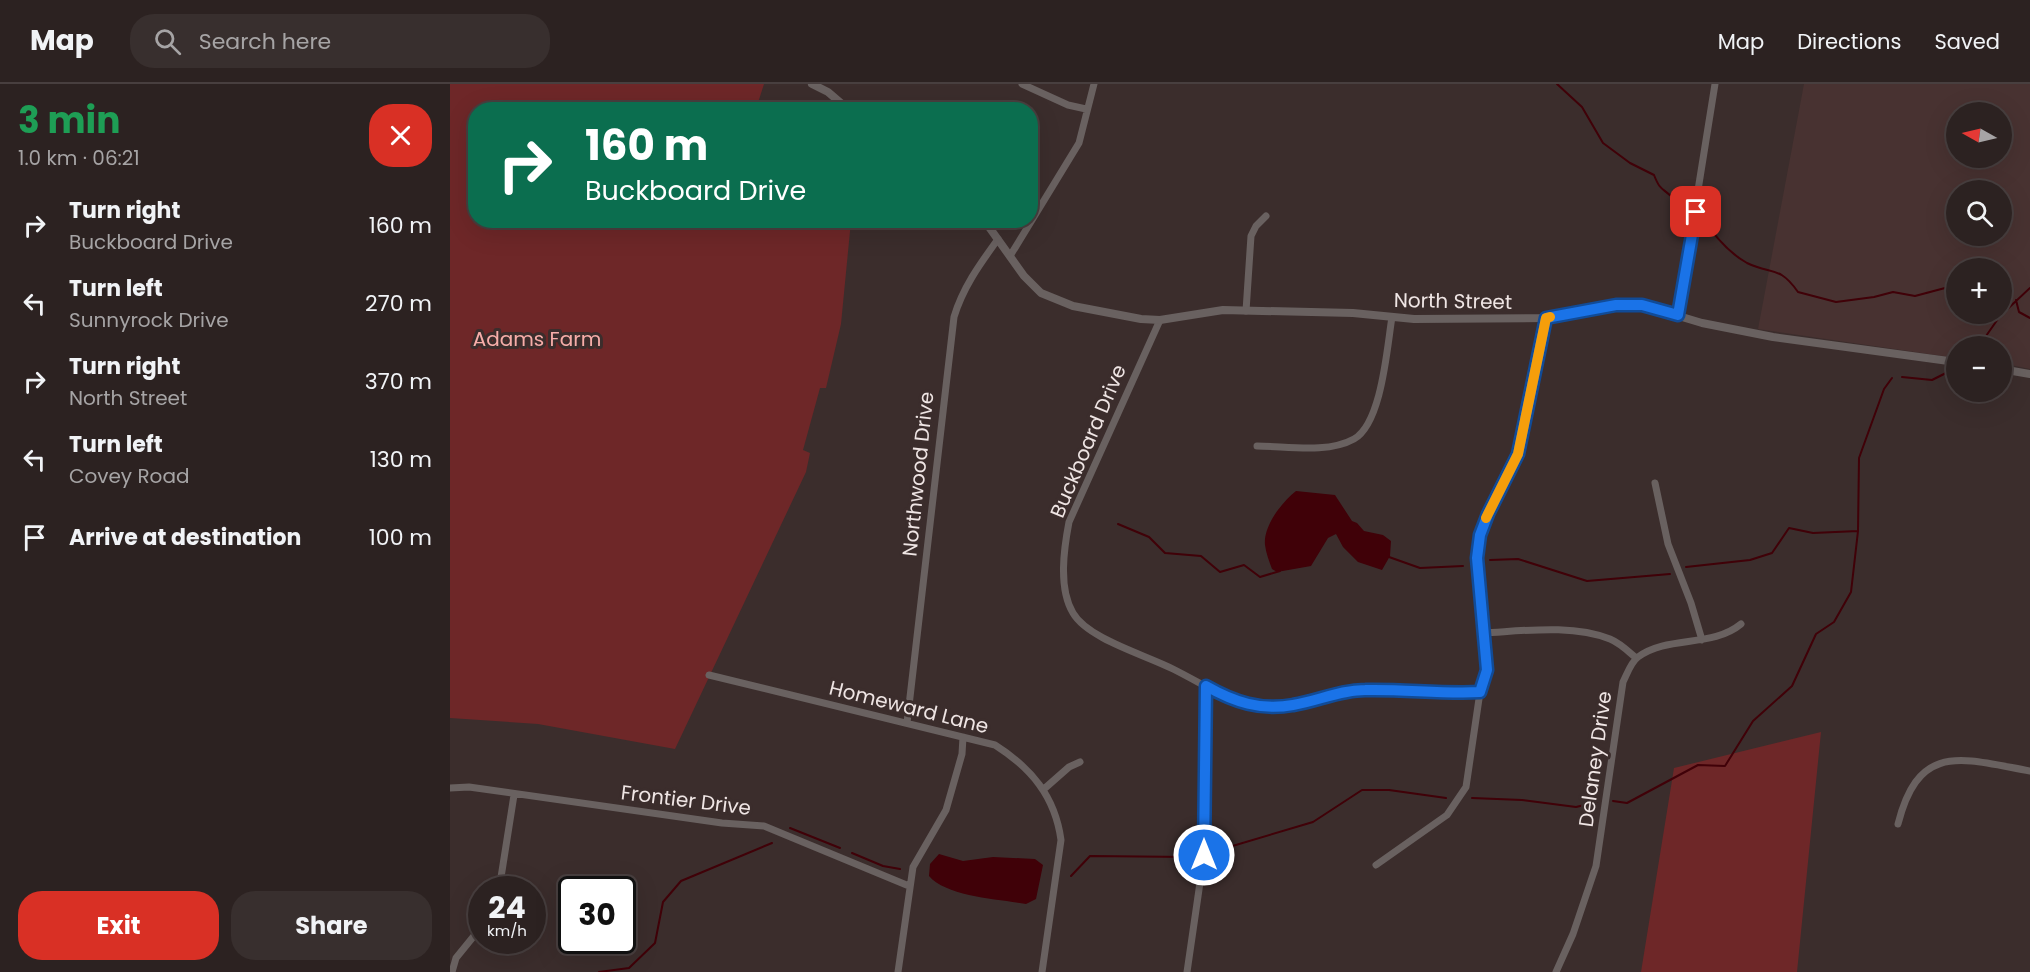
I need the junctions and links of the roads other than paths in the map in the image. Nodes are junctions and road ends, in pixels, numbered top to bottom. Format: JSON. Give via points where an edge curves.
{"nodes":[{"id":1,"x":815,"y":84,"type":"edge"},
{"id":2,"x":1022,"y":84,"type":"edge"},
{"id":3,"x":1094,"y":84,"type":"edge"},
{"id":4,"x":1715,"y":84,"type":"edge"},
{"id":5,"x":839,"y":102,"type":"edge"},
{"id":6,"x":1086,"y":109,"type":"junction"},
{"id":7,"x":1038,"y":212,"type":"edge"},
{"id":8,"x":1266,"y":216,"type":"dead end"},
{"id":9,"x":990,"y":228,"type":"edge"},
{"id":10,"x":1028,"y":228,"type":"edge"},
{"id":11,"x":998,"y":239,"type":"junction"},
{"id":12,"x":1010,"y":256,"type":"junction"},
{"id":13,"x":1246,"y":311,"type":"junction"},
{"id":14,"x":1678,"y":315,"type":"junction"},
{"id":15,"x":1392,"y":317,"type":"junction"},
{"id":16,"x":1546,"y":318,"type":"junction"},
{"id":17,"x":1160,"y":320,"type":"junction"},
{"id":18,"x":1946,"y":361,"type":"edge"},
{"id":19,"x":2012,"y":371,"type":"edge"},
{"id":20,"x":2030,"y":375,"type":"edge"},
{"id":21,"x":1257,"y":446,"type":"dead end"},
{"id":22,"x":1655,"y":483,"type":"dead end"},
{"id":23,"x":1742,"y":624,"type":"dead end"},
{"id":24,"x":1483,"y":633,"type":"junction"},
{"id":25,"x":1702,"y":640,"type":"junction"},
{"id":26,"x":1636,"y":658,"type":"junction"},
{"id":27,"x":708,"y":675,"type":"dead end"},
{"id":28,"x":1206,"y":686,"type":"junction"},
{"id":29,"x":1480,"y":692,"type":"junction"},
{"id":30,"x":907,"y":723,"type":"junction"},
{"id":31,"x":963,"y":737,"type":"junction"},
{"id":32,"x":1080,"y":762,"type":"dead end"},
{"id":33,"x":2030,"y":771,"type":"edge"},
{"id":34,"x":450,"y":788,"type":"edge"},
{"id":35,"x":1044,"y":789,"type":"junction"},
{"id":36,"x":514,"y":795,"type":"junction"},
{"id":37,"x":1898,"y":824,"type":"dead end"},
{"id":38,"x":1376,"y":865,"type":"dead end"},
{"id":39,"x":501,"y":876,"type":"edge"},
{"id":40,"x":909,"y":886,"type":"junction"},
{"id":41,"x":468,"y":943,"type":"edge"},
{"id":42,"x":452,"y":972,"type":"edge"},
{"id":43,"x":898,"y":972,"type":"edge"},
{"id":44,"x":1042,"y":972,"type":"edge"},
{"id":45,"x":1187,"y":972,"type":"edge"},
{"id":46,"x":1556,"y":972,"type":"edge"}],
"edges":[{"from":1,"to":5,"type":"street"},
{"from":2,"to":6,"type":"street"},
{"from":3,"to":6,"type":"street"},
{"from":4,"to":14,"type":"street"},
{"from":6,"to":7,"type":"street","via":[[1073,156]]},
{"from":8,"to":13,"type":"street","via":[[1251,236]]},
{"from":9,"to":11,"type":"street","name":"North Street"},
{"from":10,"to":12,"type":"street"},
{"from":11,"to":12,"type":"street","name":"North Street"},
{"from":11,"to":30,"type":"street","name":"Northwood Drive","via":[[960,297],[954,317]]},
{"from":12,"to":17,"type":"street","name":"North Street","via":[[1033,287],[1054,300]]},
{"from":13,"to":15,"type":"street","name":"North Street"},
{"from":13,"to":17,"type":"street","name":"North Street","via":[[1210,311]]},
{"from":14,"to":16,"type":"street","name":"North Street","via":[[1642,305],[1616,305]]},
{"from":14,"to":18,"type":"street","name":"North Street","via":[[1773,337]]},
{"from":15,"to":16,"type":"street","name":"North Street"},
{"from":15,"to":21,"type":"street","via":[[1378,396],[1369,422],[1354,439],[1325,447]]},
{"from":16,"to":24,"type":"street","via":[[1518,454],[1480,535],[1477,558]]},
{"from":17,"to":28,"type":"street","name":"Buckboard Drive","via":[[1069,522],[1066,591],[1074,615],[1091,630]]},
{"from":19,"to":20,"type":"street"},
{"from":22,"to":25,"type":"street","via":[[1668,544]]},
{"from":23,"to":25,"type":"street","via":[[1730,634]]},
{"from":24,"to":26,"type":"street","via":[[1591,634],[1618,643]]},
{"from":24,"to":29,"type":"street","via":[[1487,670]]},
{"from":25,"to":26,"type":"street","via":[[1666,645]]},
{"from":26,"to":46,"type":"street","name":"Delaney Drive","via":[[1623,682],[1596,866]]},
{"from":27,"to":30,"type":"street","name":"Homeward Lane"},
{"from":28,"to":29,"type":"street","name":"Buckboard Drive","via":[[1239,703],[1262,707],[1293,705],[1363,690]]},
{"from":28,"to":45,"type":"street","via":[[1204,855]]},
{"from":29,"to":38,"type":"street","via":[[1466,787],[1457,803],[1439,821]]},
{"from":30,"to":31,"type":"street","name":"Homeward Lane"},
{"from":31,"to":35,"type":"street","name":"Homeward Lane","via":[[995,746],[1011,756]]},
{"from":31,"to":40,"type":"street","via":[[946,810],[919,854]]},
{"from":32,"to":35,"type":"street"},
{"from":33,"to":37,"type":"street","via":[[1961,759],[1928,768],[1906,794]]},
{"from":34,"to":36,"type":"street","name":"Frontier Drive","via":[[469,787]]},
{"from":35,"to":44,"type":"street","name":"Homeward Lane","via":[[1059,823],[1061,846]]},
{"from":36,"to":39,"type":"street"},
{"from":36,"to":40,"type":"street","name":"Frontier Drive","via":[[764,826]]},
{"from":40,"to":43,"type":"street"},
{"from":41,"to":42,"type":"street","via":[[456,958]]}]}
